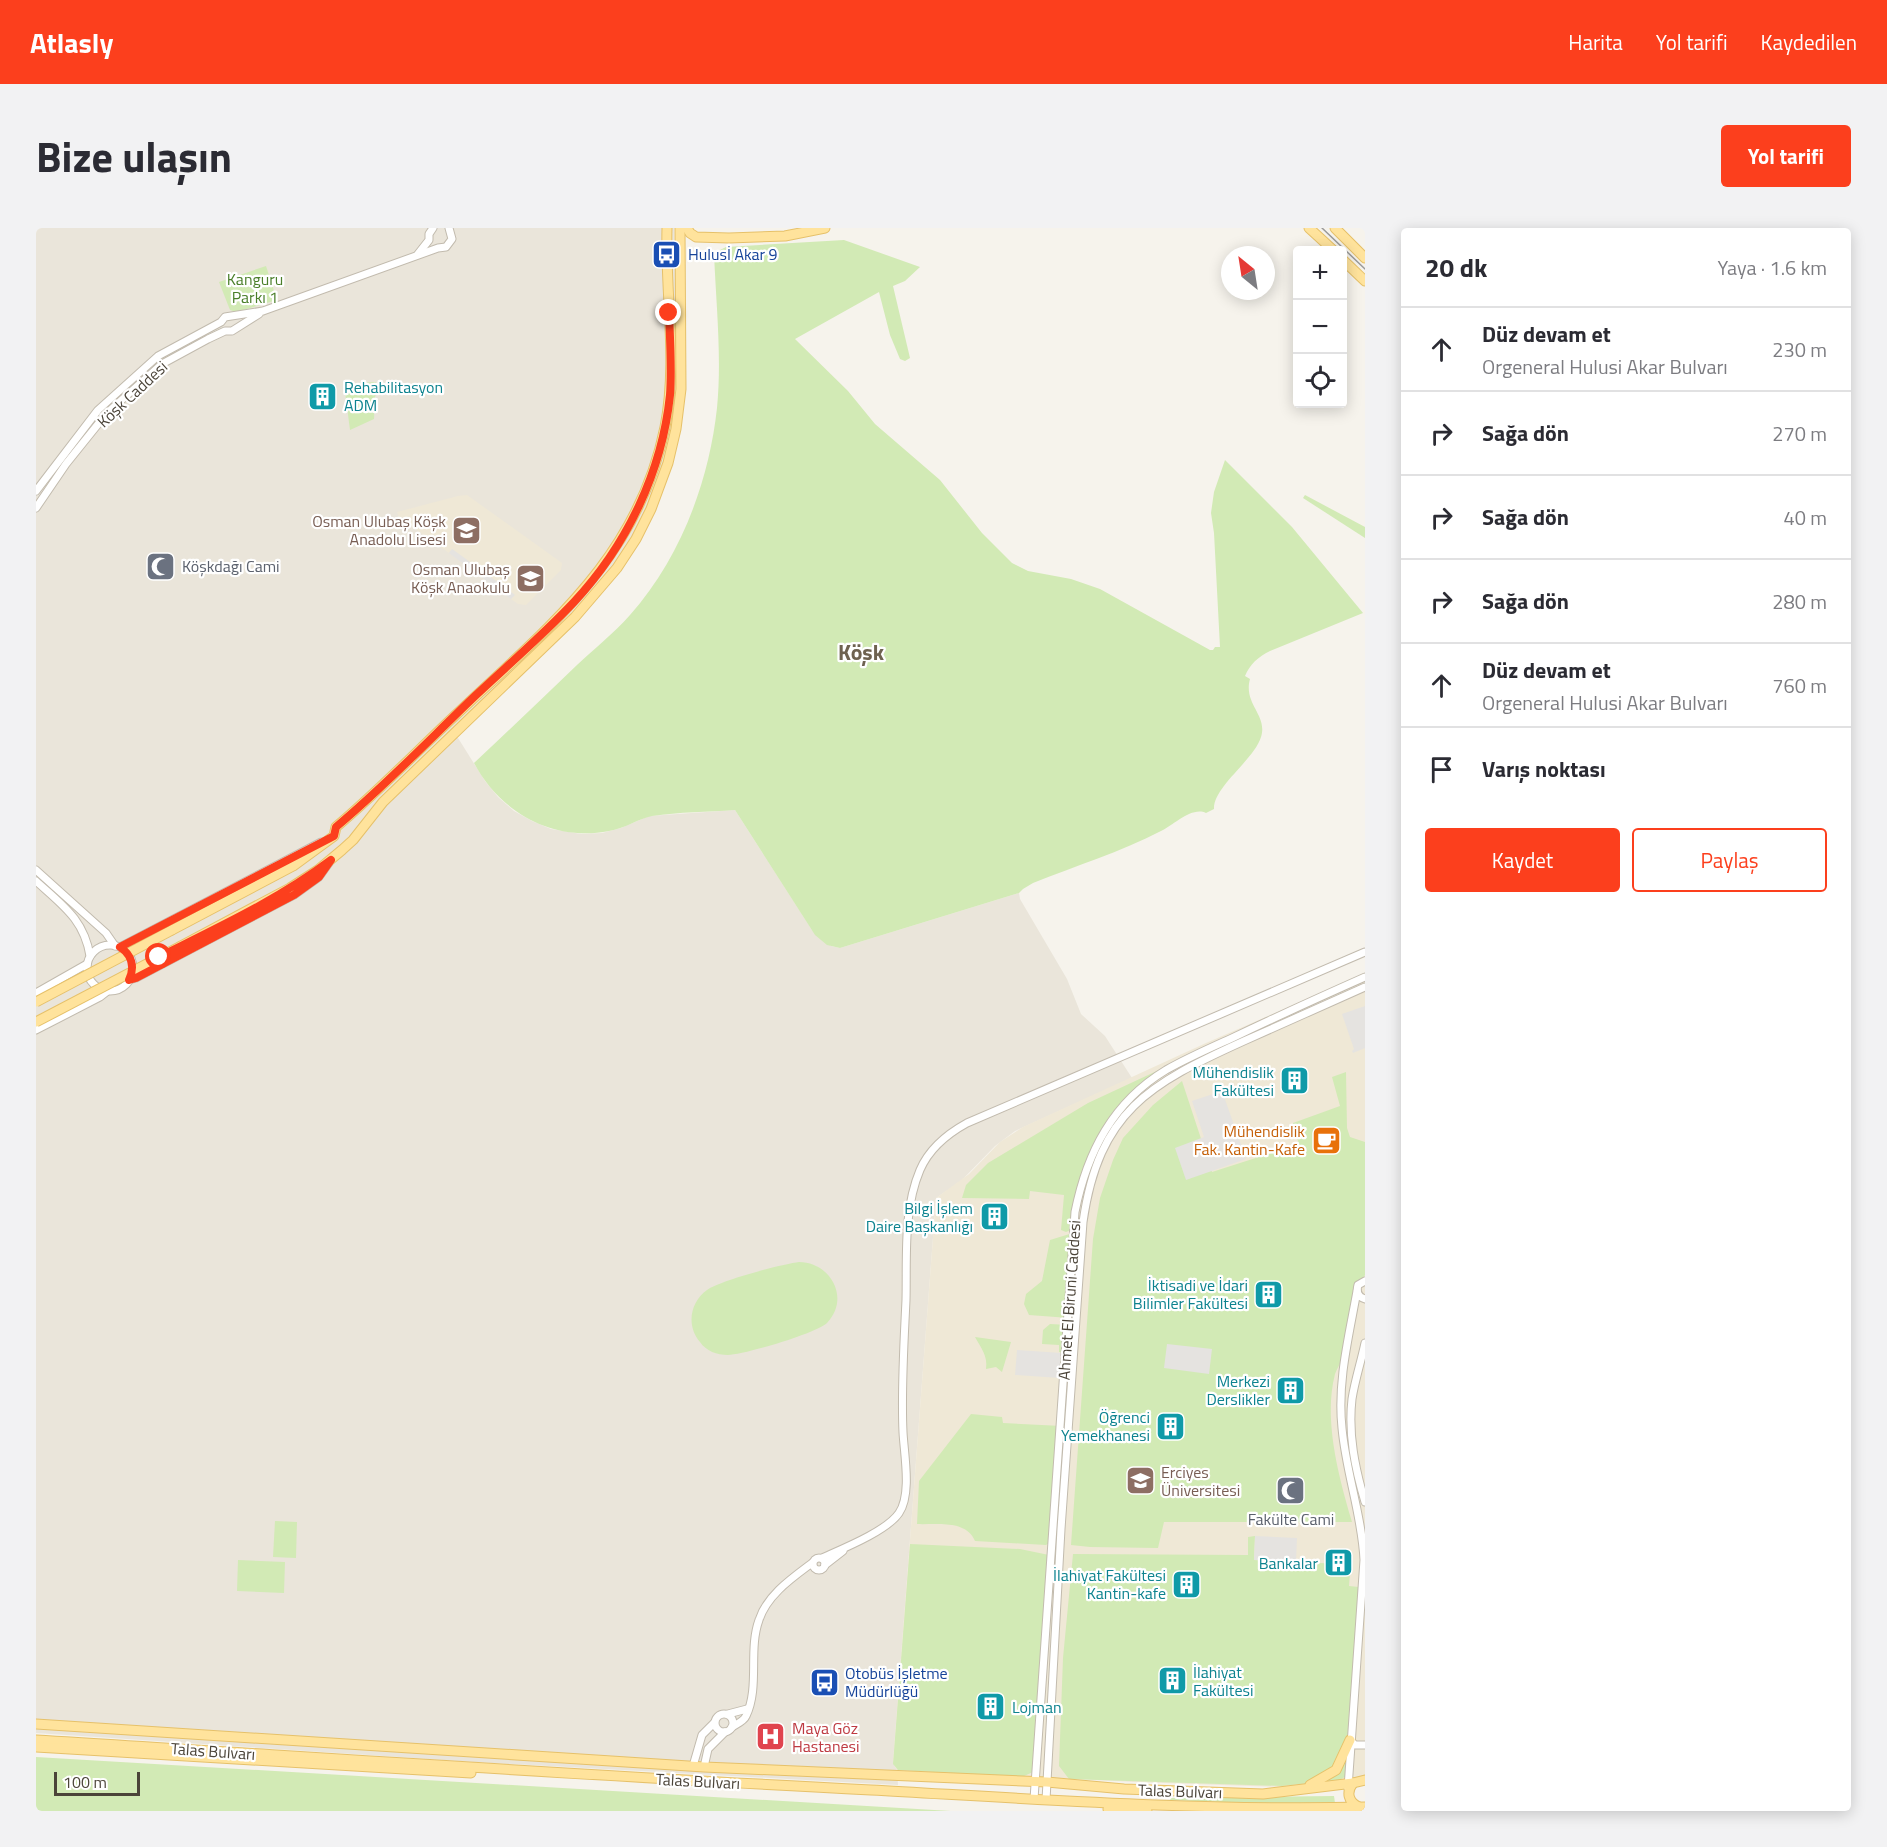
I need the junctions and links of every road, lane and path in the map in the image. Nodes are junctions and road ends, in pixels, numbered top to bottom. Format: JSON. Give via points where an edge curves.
{"nodes":[{"id":1,"x":433,"y":228,"type":"edge"},
{"id":2,"x":449,"y":228,"type":"edge"},
{"id":3,"x":668,"y":228,"type":"edge"},
{"id":4,"x":680,"y":228,"type":"edge"},
{"id":5,"x":687,"y":228,"type":"edge"},
{"id":6,"x":825,"y":228,"type":"edge"},
{"id":7,"x":1309,"y":228,"type":"edge"},
{"id":8,"x":1335,"y":228,"type":"edge"},
{"id":9,"x":429,"y":240,"type":"junction"},
{"id":10,"x":1329,"y":246,"type":"edge"},
{"id":11,"x":438,"y":248,"type":"junction"},
{"id":12,"x":414,"y":258,"type":"junction"},
{"id":13,"x":1365,"y":258,"type":"edge"},
{"id":14,"x":1347,"y":265,"type":"edge"},
{"id":15,"x":1365,"y":281,"type":"edge"},
{"id":16,"x":263,"y":311,"type":"junction"},
{"id":17,"x":231,"y":318,"type":"junction"},
{"id":18,"x":221,"y":322,"type":"junction"},
{"id":19,"x":234,"y":328,"type":"junction"},
{"id":20,"x":225,"y":331,"type":"junction"},
{"id":21,"x":36,"y":491,"type":"edge"},
{"id":22,"x":36,"y":508,"type":"edge"},
{"id":23,"x":334,"y":836,"type":"junction"},
{"id":24,"x":331,"y":860,"type":"junction"},
{"id":25,"x":36,"y":870,"type":"edge"},
{"id":26,"x":36,"y":881,"type":"edge"},
{"id":27,"x":118,"y":946,"type":"junction"},
{"id":28,"x":1365,"y":952,"type":"edge"},
{"id":29,"x":90,"y":956,"type":"junction"},
{"id":30,"x":87,"y":964,"type":"junction"},
{"id":31,"x":1365,"y":977,"type":"edge"},
{"id":32,"x":129,"y":980,"type":"junction"},
{"id":33,"x":1365,"y":987,"type":"edge"},
{"id":34,"x":109,"y":990,"type":"junction"},
{"id":35,"x":36,"y":993,"type":"edge"},
{"id":36,"x":36,"y":1002,"type":"edge"},
{"id":37,"x":36,"y":1022,"type":"edge"},
{"id":38,"x":36,"y":1030,"type":"edge"},
{"id":39,"x":1183,"y":1065,"type":"junction"},
{"id":40,"x":1365,"y":1276,"type":"edge"},
{"id":41,"x":1363,"y":1282,"type":"edge"},
{"id":42,"x":1357,"y":1291,"type":"junction"},
{"id":43,"x":1365,"y":1299,"type":"edge"},
{"id":44,"x":1348,"y":1341,"type":"junction"},
{"id":45,"x":1365,"y":1344,"type":"edge"},
{"id":46,"x":1365,"y":1502,"type":"edge"},
{"id":47,"x":1049,"y":1584,"type":"junction"},
{"id":48,"x":1058,"y":1585,"type":"junction"},
{"id":49,"x":747,"y":1709,"type":"junction"},
{"id":50,"x":728,"y":1714,"type":"junction"},
{"id":51,"x":714,"y":1723,"type":"junction"},
{"id":52,"x":36,"y":1724,"type":"edge"},
{"id":53,"x":732,"y":1727,"type":"junction"},
{"id":54,"x":725,"y":1732,"type":"junction"},
{"id":55,"x":36,"y":1740,"type":"edge"},
{"id":56,"x":1350,"y":1740,"type":"junction"},
{"id":57,"x":1365,"y":1745,"type":"edge"},
{"id":58,"x":36,"y":1747,"type":"edge"},
{"id":59,"x":693,"y":1766,"type":"junction"},
{"id":60,"x":704,"y":1767,"type":"junction"},
{"id":61,"x":1365,"y":1780,"type":"edge"},
{"id":62,"x":1035,"y":1782,"type":"junction"},
{"id":63,"x":1047,"y":1782,"type":"junction"},
{"id":64,"x":1350,"y":1787,"type":"junction"},
{"id":65,"x":1298,"y":1790,"type":"junction"},
{"id":66,"x":1034,"y":1799,"type":"junction"},
{"id":67,"x":1046,"y":1800,"type":"junction"},
{"id":68,"x":1363,"y":1807,"type":"edge"},
{"id":69,"x":1147,"y":1811,"type":"edge"}],
"edges":[{"from":1,"to":9,"type":"street"},
{"from":2,"to":11,"type":"street","via":[[450,243]]},
{"from":3,"to":23,"type":"main road","via":[[668,410],[658,458],[630,525],[607,562],[574,602],[336,827]]},
{"from":4,"to":24,"type":"main road","via":[[682,346],[678,416],[662,479],[636,539],[586,605],[391,794]]},
{"from":5,"to":6,"type":"main road","via":[[696,237],[729,238],[785,236]]},
{"from":7,"to":10,"type":"main road"},
{"from":8,"to":13,"type":"main road"},
{"from":9,"to":11,"type":"street"},
{"from":9,"to":12,"type":"street"},
{"from":11,"to":12,"type":"street"},
{"from":12,"to":16,"type":"street"},
{"from":14,"to":15,"type":"main road"},
{"from":16,"to":17,"type":"street"},
{"from":16,"to":19,"type":"street"},
{"from":17,"to":18,"type":"street","via":[[225,317]]},
{"from":17,"to":19,"type":"street"},
{"from":18,"to":20,"type":"street"},
{"from":18,"to":21,"type":"street","name":"Köşk Caddesi","via":[[158,356],[98,410]]},
{"from":19,"to":20,"type":"street"},
{"from":20,"to":22,"type":"street","name":"Köşk Caddesi","via":[[162,364],[107,413]]},
{"from":23,"to":27,"type":"street"},
{"from":23,"to":36,"type":"main road","bridge":true,"via":[[293,866]]},
{"from":24,"to":32,"type":"street","via":[[319,877],[294,895]]},
{"from":24,"to":37,"type":"main road","bridge":true,"via":[[270,900]]},
{"from":25,"to":27,"type":"street"},
{"from":26,"to":29,"type":"street","via":[[78,920]]},
{"from":27,"to":29,"type":"street","via":[[101,946]]},
{"from":27,"to":32,"type":"street","via":[[132,961]]},
{"from":28,"to":49,"type":"street","via":[[967,1122],[929,1154],[914,1185],[909,1208],[904,1503],[894,1519],[823,1562],[821,1570],[814,1566],[774,1594],[756,1631],[752,1696]]},
{"from":29,"to":30,"type":"street"},
{"from":30,"to":34,"type":"street","via":[[92,982]]},
{"from":30,"to":35,"type":"street"},
{"from":31,"to":39,"type":"street","name":"Ahmet El Biruni Caddesi"},
{"from":32,"to":34,"type":"street","via":[[118,989]]},
{"from":33,"to":39,"type":"street","name":"Ahmet El Biruni Caddesi"},
{"from":34,"to":38,"type":"street"},
{"from":39,"to":47,"type":"street","name":"Ahmet El Biruni Caddesi","via":[[1158,1075],[1115,1114],[1092,1152],[1080,1188],[1075,1212]]},
{"from":39,"to":48,"type":"street","name":"Ahmet El Biruni Caddesi","via":[[1126,1114],[1103,1150],[1089,1191],[1083,1225]]},
{"from":40,"to":41,"type":"street"},
{"from":41,"to":42,"type":"street"},
{"from":42,"to":43,"type":"street"},
{"from":42,"to":44,"type":"street"},
{"from":44,"to":45,"type":"street","via":[[1357,1337]]},
{"from":44,"to":56,"type":"street","via":[[1341,1391],[1342,1428],[1365,1560]]},
{"from":45,"to":46,"type":"street","via":[[1354,1390],[1351,1429]]},
{"from":47,"to":48,"type":"street","via":[[1054,1580]]},
{"from":47,"to":62,"type":"street","name":"Ahmet El Biruni Caddesi"},
{"from":48,"to":63,"type":"street","name":"Ahmet El Biruni Caddesi"},
{"from":49,"to":50,"type":"street"},
{"from":49,"to":53,"type":"street","via":[[746,1717]]},
{"from":50,"to":51,"type":"street","via":[[719,1715]]},
{"from":50,"to":53,"type":"street"},
{"from":51,"to":54,"type":"street"},
{"from":51,"to":59,"type":"street","via":[[702,1735]]},
{"from":52,"to":59,"type":"main road","name":"Talas Bulvarı"},
{"from":53,"to":54,"type":"street"},
{"from":54,"to":60,"type":"street","via":[[708,1749]]},
{"from":55,"to":66,"type":"main road","name":"Talas Bulvarı"},
{"from":56,"to":57,"type":"street","via":[[1355,1745]]},
{"from":56,"to":64,"type":"street"},
{"from":56,"to":65,"type":"main road","via":[[1336,1770]]},
{"from":58,"to":69,"type":"main road"},
{"from":59,"to":60,"type":"main road","name":"Talas Bulvarı"},
{"from":60,"to":62,"type":"main road","name":"Talas Bulvarı"},
{"from":61,"to":64,"type":"main road","name":"Talas Bulvarı"},
{"from":62,"to":63,"type":"main road","name":"Talas Bulvarı"},
{"from":62,"to":66,"type":"street","name":"Ahmet El Biruni Caddesi"},
{"from":63,"to":65,"type":"main road","name":"Talas Bulvarı","via":[[1263,1794]]},
{"from":63,"to":67,"type":"street","name":"Ahmet El Biruni Caddesi"},
{"from":64,"to":65,"type":"main road","name":"Talas Bulvarı"},
{"from":64,"to":68,"type":"main road","via":[[1351,1801]]},
{"from":66,"to":67,"type":"main road","name":"Talas Bulvarı"},
{"from":67,"to":68,"type":"main road","name":"Talas Bulvarı"}]}
